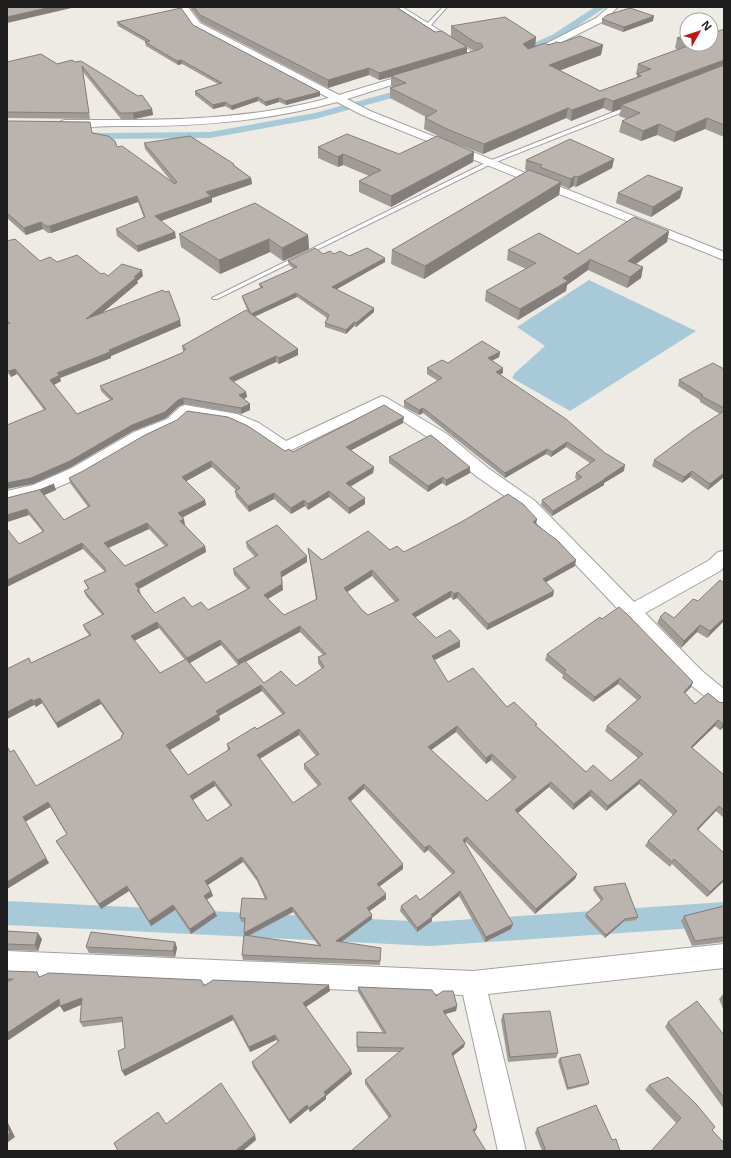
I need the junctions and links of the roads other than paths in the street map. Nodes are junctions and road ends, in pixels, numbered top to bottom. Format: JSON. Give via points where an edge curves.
{"nodes":[{"id":1,"x":184,"y":7,"type":"edge"},
{"id":2,"x":399,"y":7,"type":"edge"},
{"id":3,"x":446,"y":7,"type":"edge"},
{"id":4,"x":614,"y":7,"type":"edge"},
{"id":5,"x":428,"y":26,"type":"junction"},
{"id":6,"x":528,"y":55,"type":"edge"},
{"id":7,"x":471,"y":58,"type":"edge"},
{"id":8,"x":421,"y":73,"type":"edge"},
{"id":9,"x":339,"y":99,"type":"junction"},
{"id":10,"x":636,"y":106,"type":"edge"},
{"id":11,"x":55,"y":123,"type":"edge"},
{"id":12,"x":489,"y":163,"type":"junction"},
{"id":13,"x":724,"y":256,"type":"edge"},
{"id":14,"x":215,"y":298,"type":"dead end"},
{"id":15,"x":7,"y":497,"type":"edge"},
{"id":16,"x":724,"y":557,"type":"edge"},
{"id":17,"x":632,"y":612,"type":"junction"},
{"id":18,"x":724,"y":700,"type":"edge"},
{"id":19,"x":724,"y":956,"type":"edge"},
{"id":20,"x":7,"y":963,"type":"edge"},
{"id":21,"x":473,"y":983,"type":"junction"},
{"id":22,"x":512,"y":1151,"type":"edge"}],
"edges":[{"from":1,"to":9,"type":"street","via":[[197,25]]},
{"from":2,"to":5,"type":"lane"},
{"from":3,"to":5,"type":"lane"},
{"from":4,"to":6,"type":"street","via":[[599,20]]},
{"from":5,"to":7,"type":"lane"},
{"from":8,"to":9,"type":"street"},
{"from":9,"to":11,"type":"street","via":[[289,111],[231,119],[139,124]]},
{"from":9,"to":12,"type":"street","via":[[366,113]]},
{"from":10,"to":12,"type":"lane"},
{"from":12,"to":13,"type":"street"},
{"from":12,"to":14,"type":"lane"},
{"from":15,"to":17,"type":"street","via":[[38,489],[78,472],[140,436],[172,422],[185,410],[232,417],[254,427],[285,448],[382,401],[441,438],[482,472],[529,505]]},
{"from":16,"to":17,"type":"street","via":[[714,566]]},
{"from":17,"to":18,"type":"street","via":[[695,677]]},
{"from":19,"to":21,"type":"street"},
{"from":20,"to":21,"type":"street"},
{"from":21,"to":22,"type":"street"}]}
